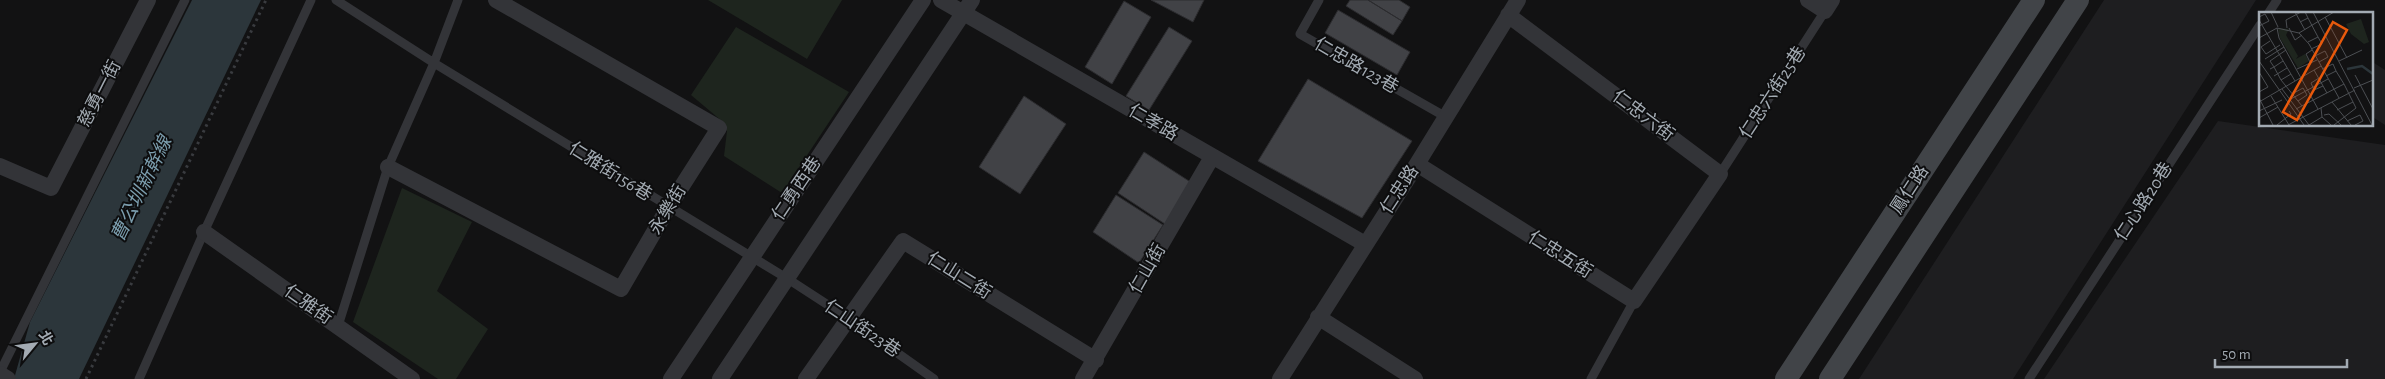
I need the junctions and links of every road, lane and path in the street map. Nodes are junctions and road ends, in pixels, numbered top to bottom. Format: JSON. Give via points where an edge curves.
{"nodes":[{"id":1,"x":148,"y":0,"type":"edge"},
{"id":2,"x":185,"y":0,"type":"edge"},
{"id":3,"x":266,"y":0,"type":"edge"},
{"id":4,"x":311,"y":0,"type":"edge"},
{"id":5,"x":336,"y":0,"type":"edge"},
{"id":6,"x":458,"y":0,"type":"edge"},
{"id":7,"x":496,"y":0,"type":"edge"},
{"id":8,"x":923,"y":0,"type":"edge"},
{"id":9,"x":941,"y":0,"type":"edge"},
{"id":10,"x":1319,"y":0,"type":"edge"},
{"id":11,"x":1518,"y":0,"type":"edge"},
{"id":12,"x":1808,"y":0,"type":"edge"},
{"id":13,"x":2034,"y":0,"type":"edge"},
{"id":14,"x":2078,"y":0,"type":"edge"},
{"id":15,"x":2276,"y":0,"type":"edge"},
{"id":16,"x":1828,"y":6,"type":"edge"},
{"id":17,"x":968,"y":7,"type":"edge"},
{"id":18,"x":2269,"y":12,"type":"edge"},
{"id":19,"x":1508,"y":16,"type":"junction"},
{"id":20,"x":2259,"y":27,"type":"edge"},
{"id":21,"x":434,"y":63,"type":"junction"},
{"id":22,"x":1446,"y":117,"type":"junction"},
{"id":23,"x":1212,"y":157,"type":"junction"},
{"id":24,"x":1417,"y":164,"type":"junction"},
{"id":25,"x":0,"y":166,"type":"edge"},
{"id":26,"x":388,"y":167,"type":"junction"},
{"id":27,"x":1720,"y":174,"type":"junction"},
{"id":28,"x":668,"y":208,"type":"junction"},
{"id":29,"x":204,"y":232,"type":"junction"},
{"id":30,"x":1365,"y":244,"type":"junction"},
{"id":31,"x":752,"y":257,"type":"junction"},
{"id":32,"x":788,"y":279,"type":"junction"},
{"id":33,"x":1634,"y":301,"type":"junction"},
{"id":34,"x":1318,"y":317,"type":"junction"},
{"id":35,"x":848,"y":318,"type":"junction"},
{"id":36,"x":338,"y":326,"type":"junction"},
{"id":37,"x":1096,"y":360,"type":"junction"},
{"id":38,"x":0,"y":373,"type":"edge"},
{"id":39,"x":8,"y":379,"type":"edge"},
{"id":40,"x":86,"y":379,"type":"edge"},
{"id":41,"x":139,"y":379,"type":"edge"},
{"id":42,"x":412,"y":379,"type":"edge"},
{"id":43,"x":671,"y":379,"type":"edge"},
{"id":44,"x":720,"y":379,"type":"edge"},
{"id":45,"x":806,"y":379,"type":"edge"},
{"id":46,"x":934,"y":379,"type":"edge"},
{"id":47,"x":1083,"y":379,"type":"edge"},
{"id":48,"x":1280,"y":379,"type":"edge"},
{"id":49,"x":1415,"y":379,"type":"edge"},
{"id":50,"x":1591,"y":379,"type":"edge"},
{"id":51,"x":1786,"y":379,"type":"edge"},
{"id":52,"x":1830,"y":379,"type":"edge"},
{"id":53,"x":2029,"y":379,"type":"edge"}],
"edges":[{"from":1,"to":25,"type":"street","name":"慈勇一街","via":[[52,188]]},
{"from":2,"to":38,"type":"lane"},
{"from":3,"to":40,"type":"path"},
{"from":4,"to":29,"type":"lane"},
{"from":5,"to":21,"type":"lane","name":"仁雅街156巷"},
{"from":6,"to":21,"type":"lane"},
{"from":7,"to":28,"type":"street","name":"永樂街","via":[[719,128]]},
{"from":8,"to":31,"type":"street","name":"仁勇西巷"},
{"from":9,"to":17,"type":"street","name":"仁孝路"},
{"from":10,"to":22,"type":"lane","name":"仁忠路123巷","via":[[1300,34]]},
{"from":11,"to":19,"type":"street","name":"仁忠路"},
{"from":12,"to":16,"type":"street"},
{"from":13,"to":51,"type":"main road","name":"鳳仁路"},
{"from":14,"to":52,"type":"main road","name":"鳳仁路"},
{"from":15,"to":18,"type":"lane"},
{"from":16,"to":27,"type":"lane","name":"仁忠六街25巷"},
{"from":17,"to":23,"type":"street","name":"仁孝路"},
{"from":17,"to":32,"type":"street"},
{"from":19,"to":22,"type":"street","name":"仁忠路"},
{"from":19,"to":27,"type":"street","name":"仁忠六街"},
{"from":20,"to":53,"type":"lane","name":"仁心路20巷"},
{"from":21,"to":26,"type":"lane"},
{"from":21,"to":28,"type":"lane","name":"仁雅街156巷"},
{"from":22,"to":24,"type":"street","name":"仁忠路"},
{"from":23,"to":30,"type":"street","name":"仁孝路"},
{"from":23,"to":37,"type":"street","name":"仁山街"},
{"from":24,"to":30,"type":"street","name":"仁忠路"},
{"from":24,"to":33,"type":"street","name":"仁忠五街"},
{"from":26,"to":28,"type":"street","name":"永樂街","via":[[622,289]]},
{"from":26,"to":36,"type":"lane"},
{"from":27,"to":33,"type":"street"},
{"from":28,"to":31,"type":"lane","name":"仁雅街156巷"},
{"from":29,"to":36,"type":"street","name":"仁雅街"},
{"from":29,"to":41,"type":"lane"},
{"from":30,"to":34,"type":"street","name":"仁忠路"},
{"from":31,"to":32,"type":"lane","name":"仁雅街156巷"},
{"from":31,"to":43,"type":"street","name":"仁勇西巷"},
{"from":32,"to":35,"type":"lane","name":"仁山街23巷"},
{"from":32,"to":44,"type":"street"},
{"from":33,"to":50,"type":"lane"},
{"from":34,"to":48,"type":"street","name":"仁忠路"},
{"from":34,"to":49,"type":"street"},
{"from":35,"to":37,"type":"street","name":"仁山二街","via":[[903,241]]},
{"from":35,"to":45,"type":"street"},
{"from":35,"to":46,"type":"lane","name":"仁山街23巷"},
{"from":36,"to":42,"type":"street","name":"仁雅街"},
{"from":37,"to":47,"type":"street","name":"仁山街"},
{"from":38,"to":39,"type":"street"}]}
